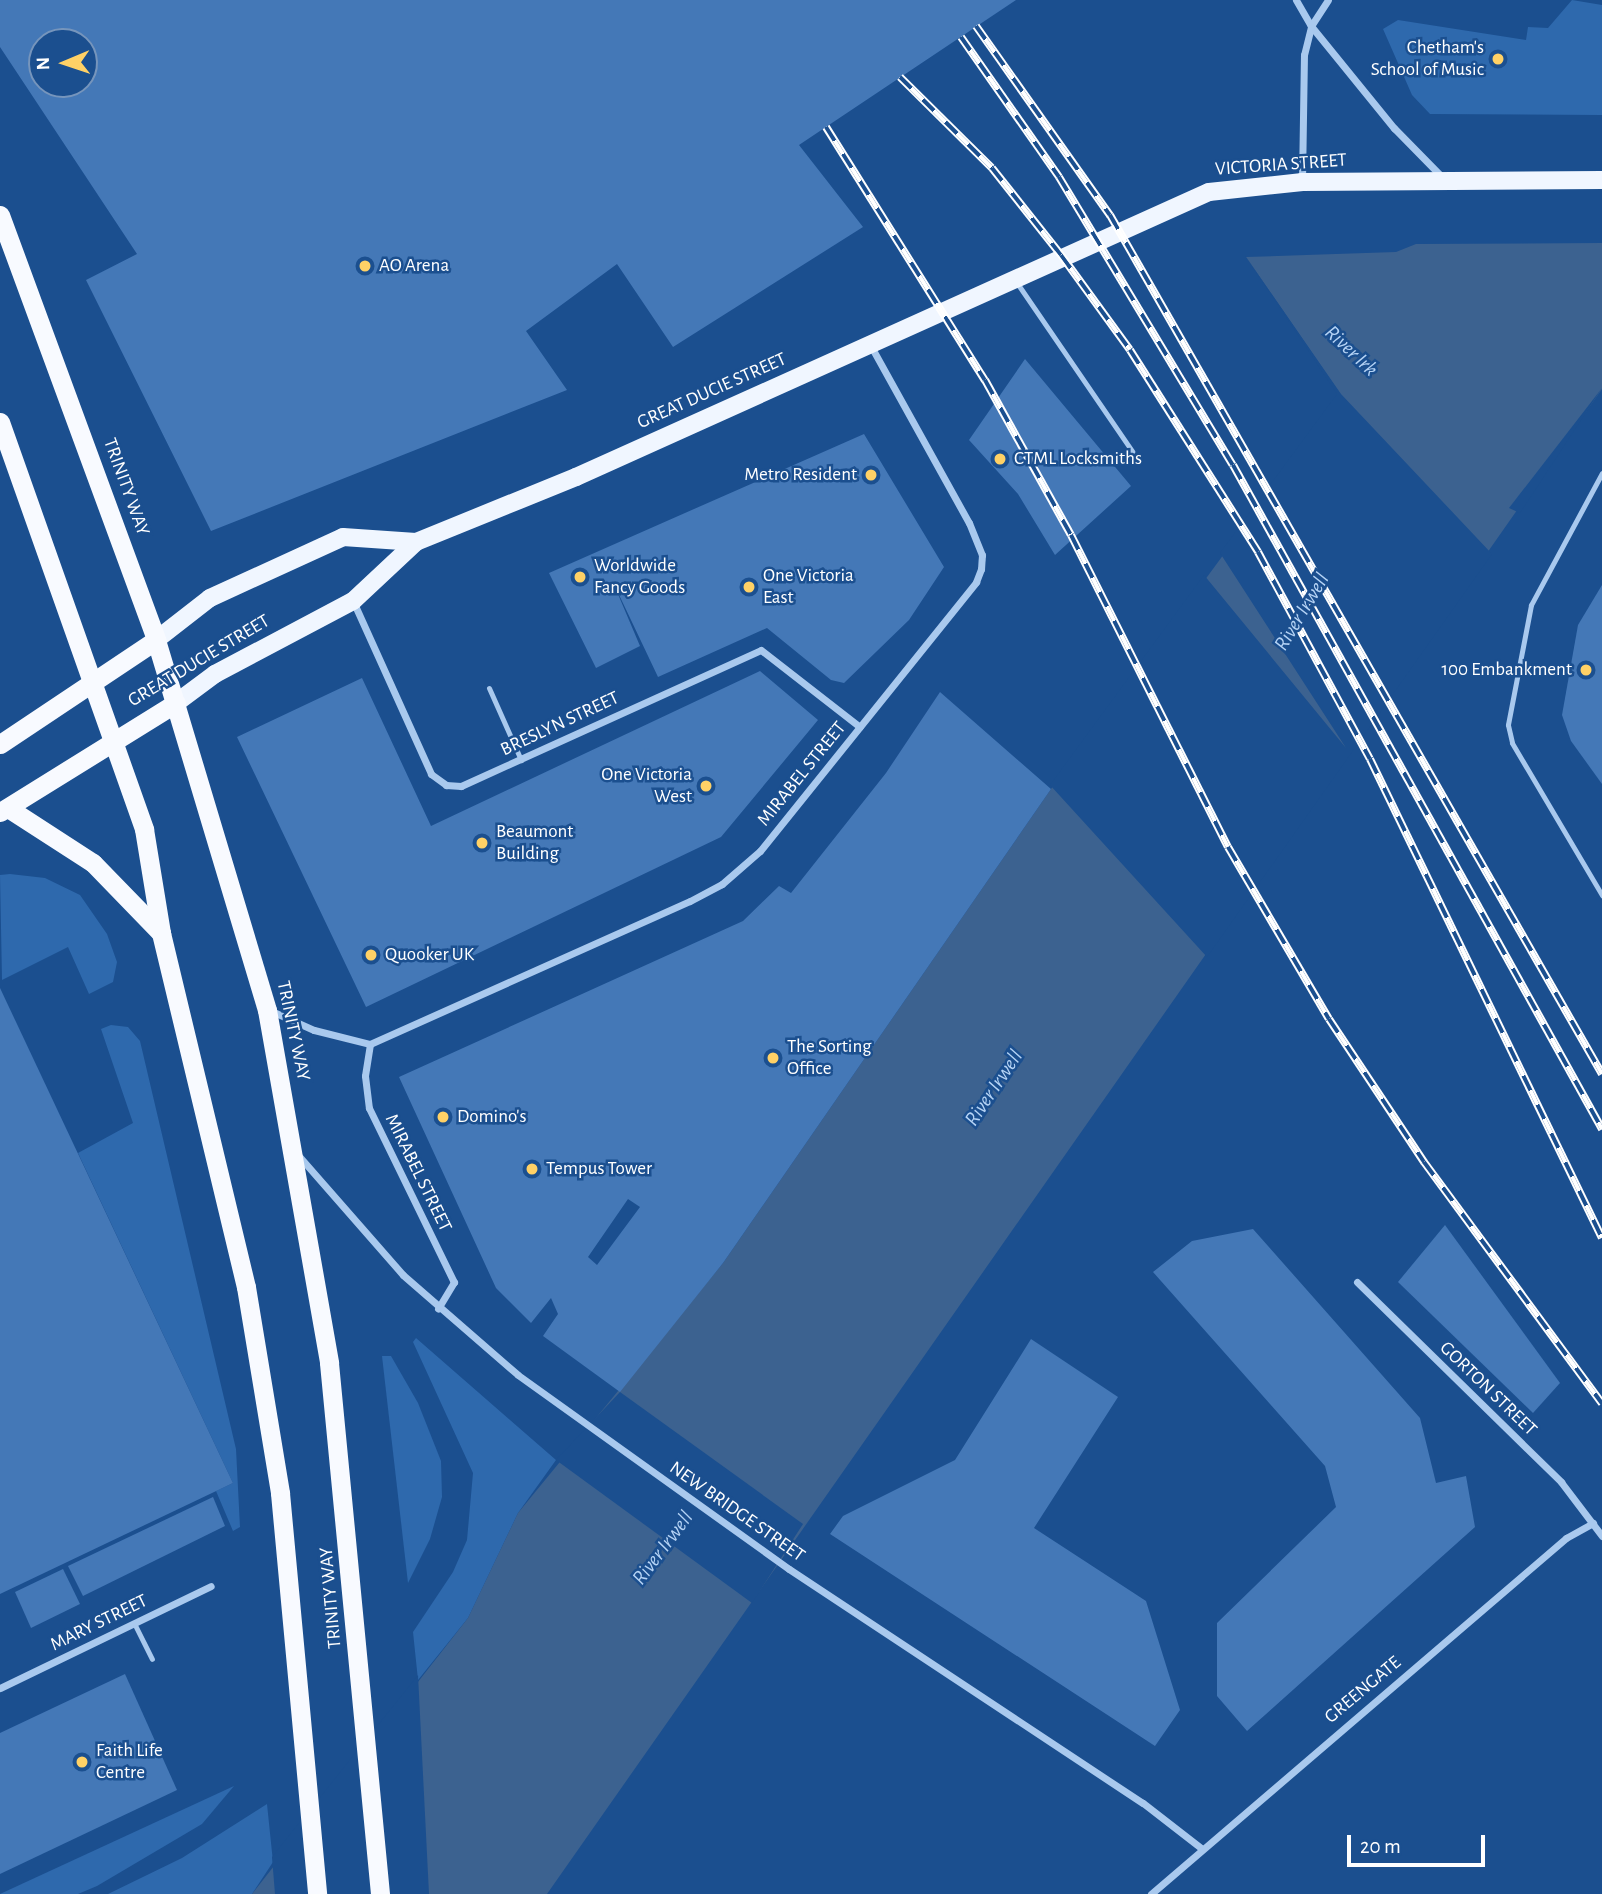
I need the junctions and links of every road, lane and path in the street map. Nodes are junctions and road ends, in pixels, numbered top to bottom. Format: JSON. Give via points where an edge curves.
{"nodes":[{"id":1,"x":1297,"y":0,"type":"edge"},
{"id":2,"x":1328,"y":0,"type":"edge"},
{"id":3,"x":1311,"y":26,"type":"junction"},
{"id":4,"x":1445,"y":179,"type":"junction"},
{"id":5,"x":1602,"y":180,"type":"edge"},
{"id":6,"x":1302,"y":182,"type":"junction"},
{"id":7,"x":0,"y":215,"type":"edge"},
{"id":8,"x":1013,"y":277,"type":"junction"},
{"id":9,"x":871,"y":345,"type":"junction"},
{"id":10,"x":0,"y":422,"type":"edge"},
{"id":11,"x":1132,"y":451,"type":"dead end"},
{"id":12,"x":1602,"y":473,"type":"edge"},
{"id":13,"x":415,"y":542,"type":"junction"},
{"id":14,"x":353,"y":601,"type":"junction"},
{"id":15,"x":156,"y":640,"type":"junction"},
{"id":16,"x":92,"y":683,"type":"junction"},
{"id":17,"x":489,"y":688,"type":"dead end"},
{"id":18,"x":176,"y":703,"type":"junction"},
{"id":19,"x":860,"y":727,"type":"junction"},
{"id":20,"x":111,"y":739,"type":"junction"},
{"id":21,"x":0,"y":744,"type":"edge"},
{"id":22,"x":521,"y":760,"type":"junction"},
{"id":23,"x":4,"y":810,"type":"edge"},
{"id":24,"x":1602,"y":895,"type":"edge"},
{"id":25,"x":161,"y":933,"type":"junction"},
{"id":26,"x":267,"y":1010,"type":"junction"},
{"id":27,"x":370,"y":1044,"type":"junction"},
{"id":28,"x":295,"y":1152,"type":"junction"},
{"id":29,"x":1357,"y":1282,"type":"dead end"},
{"id":30,"x":438,"y":1309,"type":"junction"},
{"id":31,"x":1593,"y":1523,"type":"junction"},
{"id":32,"x":1602,"y":1523,"type":"edge"},
{"id":33,"x":1602,"y":1536,"type":"edge"},
{"id":34,"x":211,"y":1586,"type":"dead end"},
{"id":35,"x":135,"y":1623,"type":"junction"},
{"id":36,"x":152,"y":1659,"type":"dead end"},
{"id":37,"x":0,"y":1688,"type":"edge"},
{"id":38,"x":1201,"y":1848,"type":"junction"},
{"id":39,"x":317,"y":1894,"type":"edge"},
{"id":40,"x":380,"y":1894,"type":"edge"},
{"id":41,"x":1151,"y":1894,"type":"edge"}],
"edges":[{"from":1,"to":3,"type":"street"},
{"from":2,"to":3,"type":"street"},
{"from":3,"to":4,"type":"street","via":[[1394,128]]},
{"from":3,"to":6,"type":"street","via":[[1304,55]]},
{"from":4,"to":5,"type":"main road","name":"VICTORIA STREET"},
{"from":4,"to":6,"type":"main road","name":"VICTORIA STREET"},
{"from":6,"to":8,"type":"main road","name":"VICTORIA STREET","via":[[1209,192]]},
{"from":7,"to":15,"type":"highway","name":"TRINITY WAY"},
{"from":8,"to":9,"type":"main road","name":"VICTORIA STREET"},
{"from":8,"to":11,"type":"lane"},
{"from":9,"to":13,"type":"main road","name":"GREAT DUCIE STREET"},
{"from":9,"to":19,"type":"street","name":"MIRABEL STREET","via":[[982,555],[976,582]]},
{"from":10,"to":16,"type":"highway"},
{"from":12,"to":24,"type":"lane","via":[[1531,605],[1508,725],[1512,743]]},
{"from":13,"to":14,"type":"main road","name":"GREAT DUCIE STREET"},
{"from":13,"to":15,"type":"main road","name":"GREAT DUCIE STREET","via":[[343,537],[210,598]]},
{"from":14,"to":18,"type":"main road","name":"GREAT DUCIE STREET","via":[[215,674]]},
{"from":14,"to":22,"type":"street","name":"BRESLYN STREET","via":[[431,774],[446,785],[461,786]]},
{"from":15,"to":16,"type":"highway","name":"GREAT DUCIE STREET"},
{"from":15,"to":18,"type":"highway","name":"TRINITY WAY"},
{"from":16,"to":20,"type":"highway"},
{"from":16,"to":21,"type":"highway","name":"GREAT DUCIE STREET"},
{"from":17,"to":22,"type":"lane"},
{"from":18,"to":20,"type":"highway","name":"GREAT DUCIE STREET"},
{"from":18,"to":26,"type":"highway","name":"TRINITY WAY"},
{"from":19,"to":22,"type":"street","name":"BRESLYN STREET","via":[[761,650]]},
{"from":19,"to":27,"type":"street","name":"MIRABEL STREET","via":[[760,851],[722,884]]},
{"from":20,"to":23,"type":"highway","name":"GREAT DUCIE STREET"},
{"from":20,"to":25,"type":"highway","via":[[144,829]]},
{"from":23,"to":25,"type":"highway","via":[[93,863]]},
{"from":25,"to":39,"type":"highway","via":[[246,1287],[271,1414]]},
{"from":26,"to":27,"type":"street","via":[[314,1031]]},
{"from":26,"to":28,"type":"highway","name":"TRINITY WAY"},
{"from":27,"to":30,"type":"street","name":"MIRABEL STREET","via":[[365,1076],[369,1108],[454,1282]]},
{"from":28,"to":30,"type":"street","name":"NEW BRIDGE STREET"},
{"from":28,"to":40,"type":"highway","name":"TRINITY WAY","via":[[320,1299],[351,1556]]},
{"from":29,"to":31,"type":"street","name":"GORTON STREET","via":[[1560,1482]]},
{"from":30,"to":38,"type":"street","name":"NEW BRIDGE STREET","via":[[576,1417],[789,1569],[1143,1803]]},
{"from":31,"to":32,"type":"lane"},
{"from":31,"to":33,"type":"street","name":"GORTON STREET"},
{"from":31,"to":38,"type":"street","name":"GREENGATE","via":[[1566,1538]]},
{"from":34,"to":35,"type":"street","name":"MARY STREET"},
{"from":35,"to":36,"type":"lane"},
{"from":35,"to":37,"type":"street","name":"MARY STREET"},
{"from":38,"to":41,"type":"street","name":"GREENGATE"}]}
